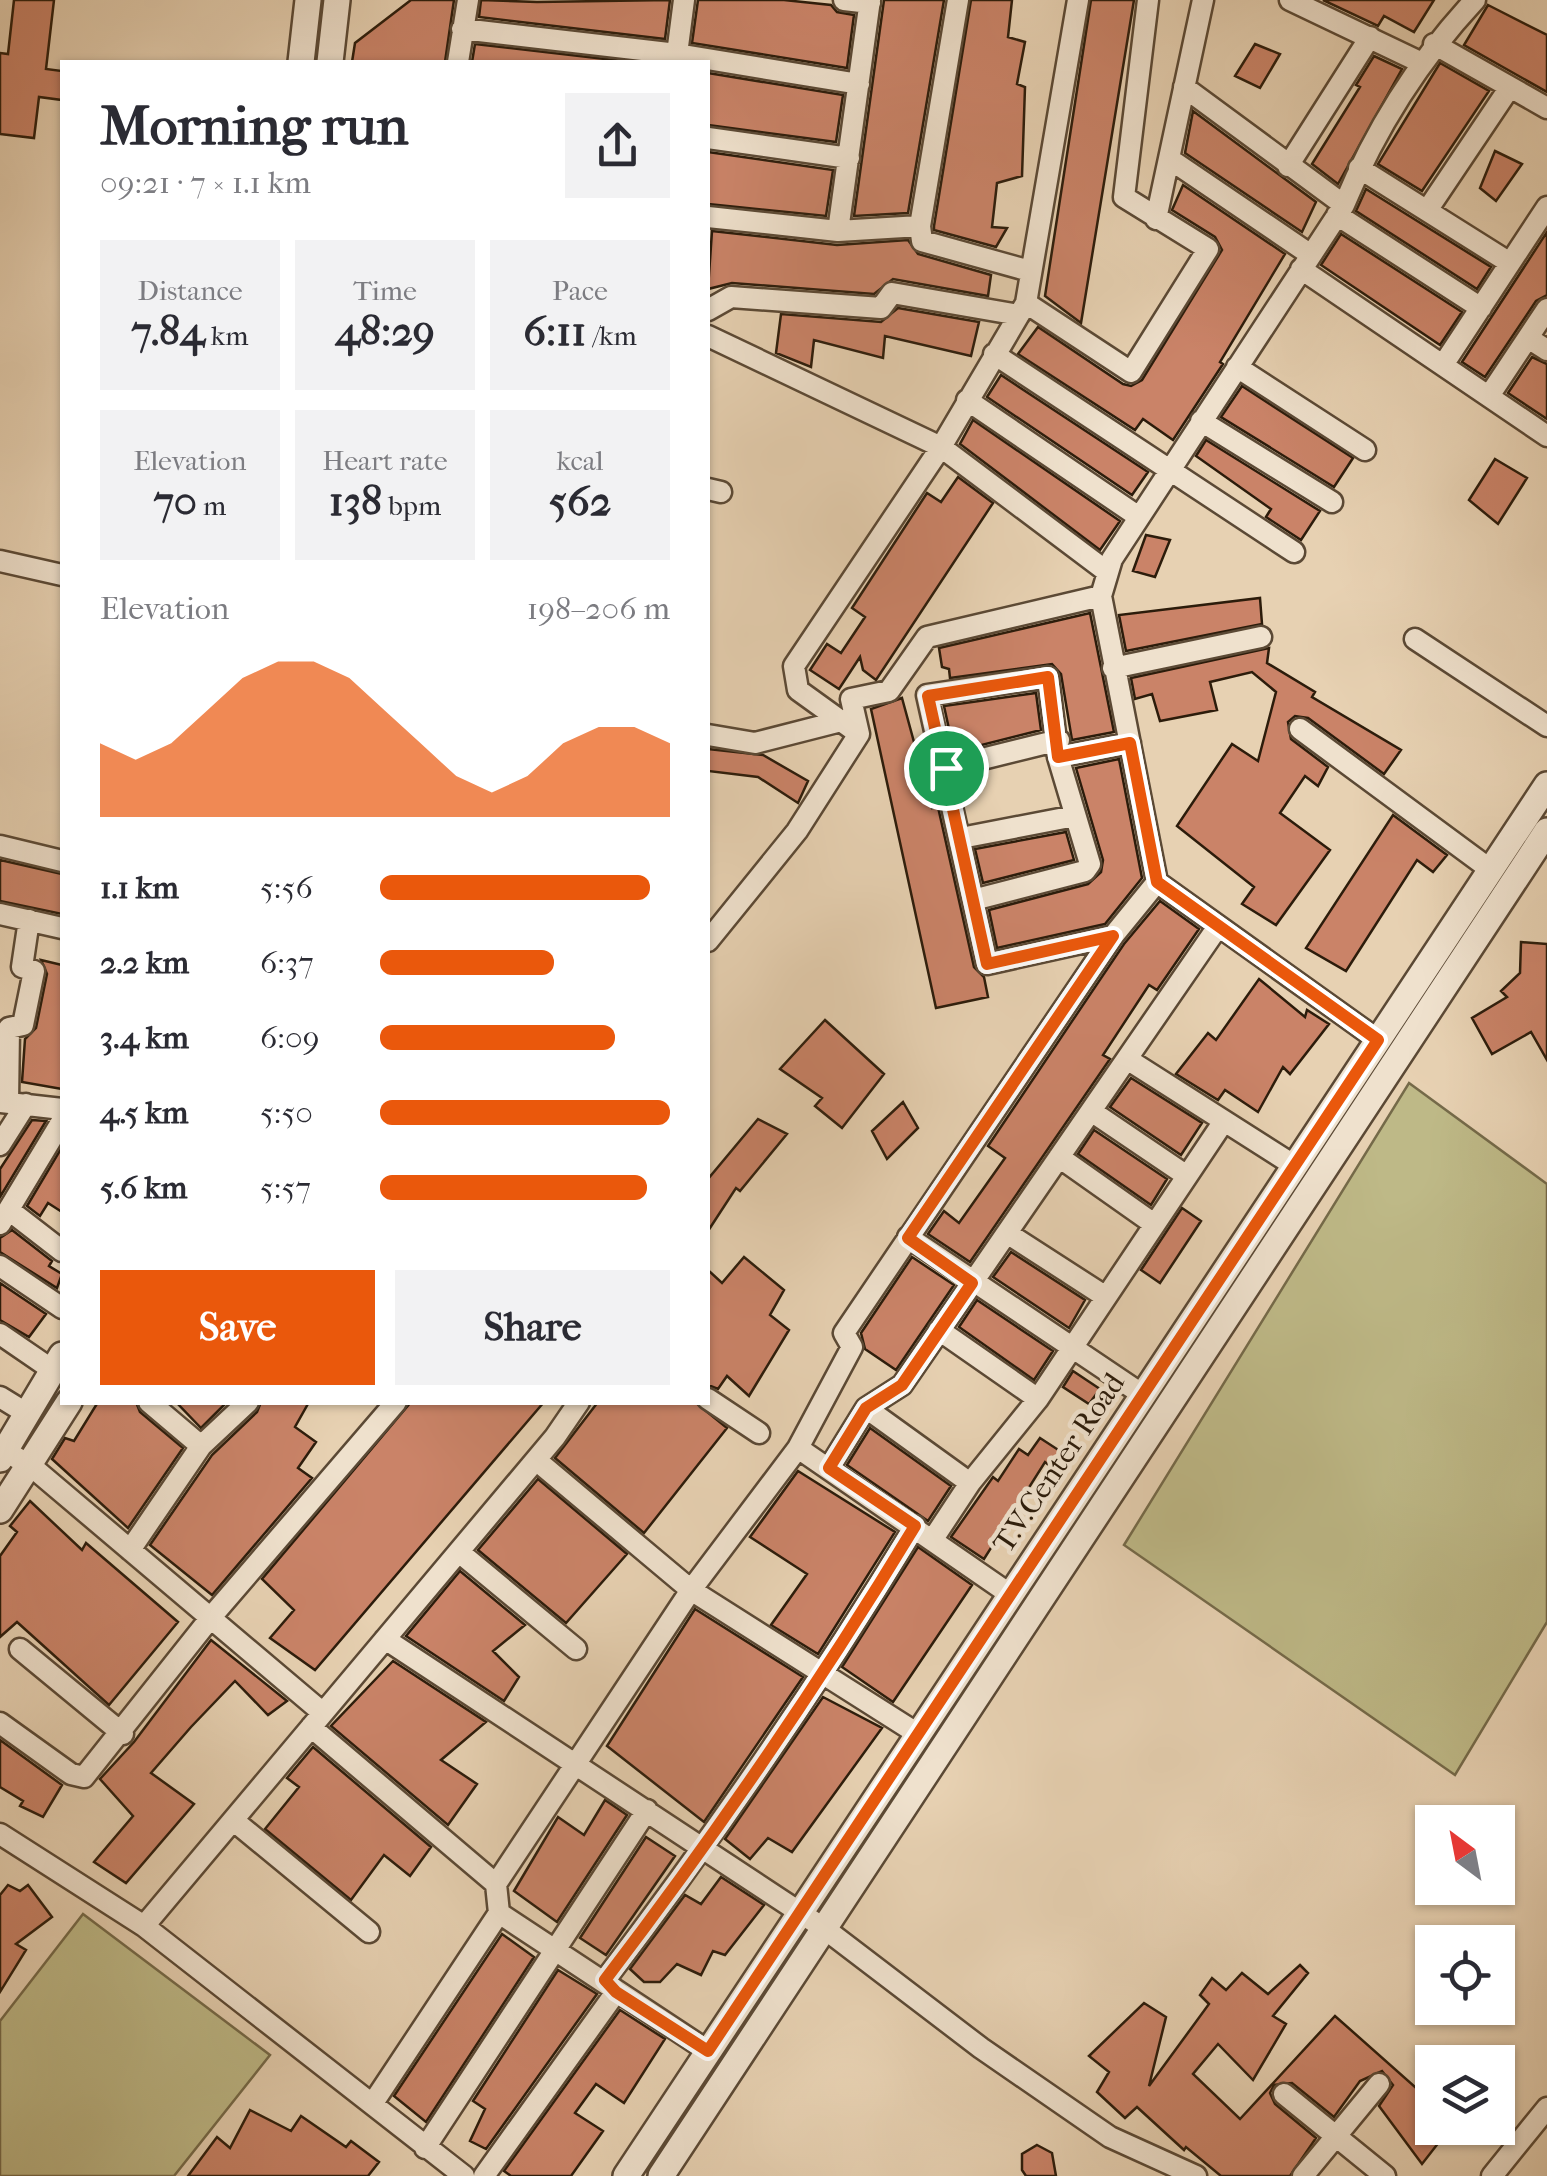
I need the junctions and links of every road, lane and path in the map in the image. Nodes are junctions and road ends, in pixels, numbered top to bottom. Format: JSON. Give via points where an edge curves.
{"nodes":[{"id":1,"x":308,"y":0,"type":"edge"},
{"id":2,"x":337,"y":0,"type":"edge"},
{"id":3,"x":468,"y":0,"type":"edge"},
{"id":4,"x":684,"y":0,"type":"edge"},
{"id":5,"x":844,"y":0,"type":"edge"},
{"id":6,"x":958,"y":0,"type":"edge"},
{"id":7,"x":1078,"y":0,"type":"edge"},
{"id":8,"x":1148,"y":0,"type":"edge"},
{"id":9,"x":1203,"y":0,"type":"edge"},
{"id":10,"x":1290,"y":0,"type":"edge"},
{"id":11,"x":1474,"y":0,"type":"edge"},
{"id":12,"x":870,"y":2,"type":"edge"},
{"id":13,"x":462,"y":29,"type":"junction"},
{"id":14,"x":1370,"y":37,"type":"junction"},
{"id":15,"x":1434,"y":44,"type":"junction"},
{"id":16,"x":676,"y":58,"type":"edge"},
{"id":17,"x":300,"y":60,"type":"edge"},
{"id":18,"x":330,"y":60,"type":"edge"},
{"id":19,"x":458,"y":60,"type":"edge"},
{"id":20,"x":710,"y":63,"type":"edge"},
{"id":21,"x":1422,"y":63,"type":"junction"},
{"id":22,"x":859,"y":84,"type":"junction"},
{"id":23,"x":1184,"y":87,"type":"junction"},
{"id":24,"x":1510,"y":87,"type":"junction"},
{"id":25,"x":1547,"y":108,"type":"edge"},
{"id":26,"x":710,"y":138,"type":"edge"},
{"id":27,"x":849,"y":158,"type":"junction"},
{"id":28,"x":1171,"y":160,"type":"junction"},
{"id":29,"x":1288,"y":166,"type":"junction"},
{"id":30,"x":1359,"y":168,"type":"junction"},
{"id":31,"x":1547,"y":206,"type":"edge"},
{"id":32,"x":1428,"y":209,"type":"junction"},
{"id":33,"x":1340,"y":210,"type":"junction"},
{"id":34,"x":710,"y":217,"type":"edge"},
{"id":35,"x":1156,"y":219,"type":"junction"},
{"id":36,"x":920,"y":226,"type":"junction"},
{"id":37,"x":838,"y":231,"type":"junction"},
{"id":38,"x":1306,"y":262,"type":"junction"},
{"id":39,"x":1510,"y":263,"type":"junction"},
{"id":40,"x":1030,"y":271,"type":"junction"},
{"id":41,"x":1480,"y":308,"type":"junction"},
{"id":42,"x":710,"y":309,"type":"edge"},
{"id":43,"x":1023,"y":309,"type":"junction"},
{"id":44,"x":1547,"y":310,"type":"edge"},
{"id":45,"x":710,"y":337,"type":"edge"},
{"id":46,"x":1528,"y":338,"type":"junction"},
{"id":47,"x":1547,"y":350,"type":"edge"},
{"id":48,"x":994,"y":354,"type":"junction"},
{"id":49,"x":1443,"y":365,"type":"junction"},
{"id":50,"x":1237,"y":367,"type":"junction"},
{"id":51,"x":1488,"y":396,"type":"junction"},
{"id":52,"x":967,"y":400,"type":"junction"},
{"id":53,"x":1200,"y":421,"type":"junction"},
{"id":54,"x":1547,"y":436,"type":"edge"},
{"id":55,"x":941,"y":447,"type":"junction"},
{"id":56,"x":1365,"y":450,"type":"dead end"},
{"id":57,"x":1170,"y":469,"type":"junction"},
{"id":58,"x":1332,"y":502,"type":"dead end"},
{"id":59,"x":1139,"y":517,"type":"junction"},
{"id":60,"x":1294,"y":552,"type":"dead end"},
{"id":61,"x":0,"y":561,"type":"edge"},
{"id":62,"x":1106,"y":571,"type":"junction"},
{"id":63,"x":60,"y":575,"type":"edge"},
{"id":64,"x":1101,"y":596,"type":"junction"},
{"id":65,"x":1261,"y":637,"type":"dead end"},
{"id":66,"x":1415,"y":640,"type":"dead end"},
{"id":67,"x":1113,"y":668,"type":"junction"},
{"id":68,"x":841,"y":721,"type":"junction"},
{"id":69,"x":1547,"y":726,"type":"edge"},
{"id":70,"x":1300,"y":730,"type":"dead end"},
{"id":71,"x":859,"y":734,"type":"junction"},
{"id":72,"x":710,"y":735,"type":"edge"},
{"id":73,"x":1130,"y":743,"type":"junction"},
{"id":74,"x":1059,"y":748,"type":"junction"},
{"id":75,"x":946,"y":768,"type":"junction"},
{"id":76,"x":1547,"y":785,"type":"edge"},
{"id":77,"x":1075,"y":816,"type":"junction"},
{"id":78,"x":1547,"y":831,"type":"edge"},
{"id":79,"x":961,"y":838,"type":"junction"},
{"id":80,"x":0,"y":846,"type":"edge"},
{"id":81,"x":60,"y":860,"type":"edge"},
{"id":82,"x":1491,"y":870,"type":"junction"},
{"id":83,"x":1157,"y":882,"type":"junction"},
{"id":84,"x":973,"y":900,"type":"junction"},
{"id":85,"x":0,"y":914,"type":"edge"},
{"id":86,"x":29,"y":920,"type":"junction"},
{"id":87,"x":60,"y":928,"type":"edge"},
{"id":88,"x":1217,"y":928,"type":"junction"},
{"id":89,"x":1113,"y":936,"type":"junction"},
{"id":90,"x":710,"y":939,"type":"edge"},
{"id":91,"x":0,"y":964,"type":"edge"},
{"id":92,"x":22,"y":967,"type":"junction"},
{"id":93,"x":4,"y":1027,"type":"edge"},
{"id":94,"x":1378,"y":1040,"type":"junction"},
{"id":95,"x":1127,"y":1059,"type":"junction"},
{"id":96,"x":11,"y":1103,"type":"edge"},
{"id":97,"x":60,"y":1109,"type":"edge"},
{"id":98,"x":1091,"y":1111,"type":"junction"},
{"id":99,"x":1224,"y":1121,"type":"junction"},
{"id":100,"x":60,"y":1123,"type":"edge"},
{"id":101,"x":0,"y":1145,"type":"edge"},
{"id":102,"x":1059,"y":1157,"type":"junction"},
{"id":103,"x":1295,"y":1166,"type":"junction"},
{"id":104,"x":1187,"y":1176,"type":"junction"},
{"id":105,"x":4,"y":1217,"type":"edge"},
{"id":106,"x":1154,"y":1224,"type":"junction"},
{"id":107,"x":1007,"y":1232,"type":"junction"},
{"id":108,"x":908,"y":1238,"type":"junction"},
{"id":109,"x":60,"y":1250,"type":"edge"},
{"id":110,"x":0,"y":1266,"type":"edge"},
{"id":111,"x":972,"y":1283,"type":"junction"},
{"id":112,"x":1106,"y":1297,"type":"junction"},
{"id":113,"x":60,"y":1307,"type":"edge"},
{"id":114,"x":939,"y":1330,"type":"junction"},
{"id":115,"x":0,"y":1334,"type":"edge"},
{"id":116,"x":1072,"y":1348,"type":"junction"},
{"id":117,"x":58,"y":1363,"type":"edge"},
{"id":118,"x":1143,"y":1395,"type":"junction"},
{"id":119,"x":0,"y":1397,"type":"edge"},
{"id":120,"x":1038,"y":1399,"type":"junction"},
{"id":121,"x":710,"y":1400,"type":"edge"},
{"id":122,"x":67,"y":1405,"type":"edge"},
{"id":123,"x":153,"y":1405,"type":"edge"},
{"id":124,"x":245,"y":1405,"type":"edge"},
{"id":125,"x":393,"y":1405,"type":"edge"},
{"id":126,"x":576,"y":1405,"type":"edge"},
{"id":127,"x":866,"y":1408,"type":"junction"},
{"id":128,"x":26,"y":1414,"type":"junction"},
{"id":129,"x":759,"y":1433,"type":"dead end"},
{"id":130,"x":201,"y":1446,"type":"junction"},
{"id":131,"x":798,"y":1448,"type":"junction"},
{"id":132,"x":3,"y":1455,"type":"edge"},
{"id":133,"x":536,"y":1460,"type":"junction"},
{"id":134,"x":30,"y":1466,"type":"junction"},
{"id":135,"x":829,"y":1468,"type":"junction"},
{"id":136,"x":970,"y":1483,"type":"junction"},
{"id":137,"x":0,"y":1510,"type":"edge"},
{"id":138,"x":915,"y":1526,"type":"junction"},
{"id":139,"x":933,"y":1539,"type":"junction"},
{"id":140,"x":130,"y":1550,"type":"junction"},
{"id":141,"x":458,"y":1552,"type":"junction"},
{"id":142,"x":691,"y":1590,"type":"junction"},
{"id":143,"x":1010,"y":1595,"type":"junction"},
{"id":144,"x":212,"y":1616,"type":"junction"},
{"id":145,"x":386,"y":1639,"type":"junction"},
{"id":146,"x":20,"y":1649,"type":"dead end"},
{"id":147,"x":576,"y":1649,"type":"dead end"},
{"id":148,"x":824,"y":1676,"type":"junction"},
{"id":149,"x":317,"y":1720,"type":"junction"},
{"id":150,"x":0,"y":1723,"type":"edge"},
{"id":151,"x":123,"y":1734,"type":"junction"},
{"id":152,"x":918,"y":1734,"type":"junction"},
{"id":153,"x":576,"y":1764,"type":"junction"},
{"id":154,"x":647,"y":1810,"type":"junction"},
{"id":155,"x":233,"y":1820,"type":"junction"},
{"id":156,"x":2,"y":1840,"type":"edge"},
{"id":157,"x":703,"y":1850,"type":"junction"},
{"id":158,"x":496,"y":1884,"type":"junction"},
{"id":159,"x":499,"y":1913,"type":"junction"},
{"id":160,"x":799,"y":1914,"type":"junction"},
{"id":161,"x":144,"y":1926,"type":"junction"},
{"id":162,"x":825,"y":1929,"type":"junction"},
{"id":163,"x":369,"y":1932,"type":"dead end"},
{"id":164,"x":551,"y":1950,"type":"junction"},
{"id":165,"x":610,"y":1986,"type":"junction"},
{"id":166,"x":708,"y":2051,"type":"junction"},
{"id":167,"x":1379,"y":2084,"type":"dead end"},
{"id":168,"x":1284,"y":2094,"type":"dead end"},
{"id":169,"x":372,"y":2104,"type":"junction"},
{"id":170,"x":1547,"y":2108,"type":"edge"},
{"id":171,"x":1336,"y":2137,"type":"junction"},
{"id":172,"x":426,"y":2148,"type":"junction"},
{"id":173,"x":464,"y":2176,"type":"edge"},
{"id":174,"x":484,"y":2176,"type":"edge"},
{"id":175,"x":626,"y":2176,"type":"edge"},
{"id":176,"x":661,"y":2176,"type":"edge"},
{"id":177,"x":1196,"y":2176,"type":"edge"},
{"id":178,"x":1304,"y":2176,"type":"edge"},
{"id":179,"x":1386,"y":2176,"type":"edge"},
{"id":180,"x":1492,"y":2176,"type":"edge"}],
"edges":[{"from":1,"to":17,"type":"street"},
{"from":2,"to":18,"type":"street"},
{"from":3,"to":13,"type":"street"},
{"from":4,"to":16,"type":"street"},
{"from":5,"to":12,"type":"street"},
{"from":6,"to":36,"type":"street"},
{"from":7,"to":40,"type":"street"},
{"from":8,"to":35,"type":"street","via":[[1124,197]]},
{"from":9,"to":23,"type":"street"},
{"from":10,"to":14,"type":"street"},
{"from":11,"to":15,"type":"street"},
{"from":12,"to":22,"type":"street"},
{"from":13,"to":16,"type":"street"},
{"from":13,"to":19,"type":"street"},
{"from":14,"to":21,"type":"street"},
{"from":14,"to":29,"type":"street"},
{"from":15,"to":21,"type":"street"},
{"from":15,"to":24,"type":"street"},
{"from":20,"to":22,"type":"street"},
{"from":21,"to":30,"type":"street"},
{"from":22,"to":27,"type":"street"},
{"from":23,"to":28,"type":"street"},
{"from":23,"to":29,"type":"street"},
{"from":24,"to":25,"type":"street"},
{"from":24,"to":32,"type":"street"},
{"from":26,"to":27,"type":"street"},
{"from":27,"to":37,"type":"street"},
{"from":28,"to":35,"type":"street"},
{"from":28,"to":38,"type":"street"},
{"from":29,"to":33,"type":"street"},
{"from":30,"to":32,"type":"street"},
{"from":30,"to":33,"type":"street"},
{"from":31,"to":39,"type":"street"},
{"from":32,"to":39,"type":"street"},
{"from":33,"to":38,"type":"street"},
{"from":33,"to":41,"type":"street"},
{"from":34,"to":37,"type":"street"},
{"from":35,"to":43,"type":"street","via":[[1208,249],[1131,372]]},
{"from":36,"to":37,"type":"street"},
{"from":36,"to":40,"type":"street","via":[[926,244]]},
{"from":38,"to":49,"type":"street"},
{"from":38,"to":50,"type":"street"},
{"from":39,"to":41,"type":"street"},
{"from":40,"to":43,"type":"street"},
{"from":41,"to":49,"type":"street"},
{"from":42,"to":43,"type":"street","via":[[732,296],[881,308],[892,293]]},
{"from":43,"to":48,"type":"street"},
{"from":44,"to":46,"type":"street"},
{"from":45,"to":55,"type":"street"},
{"from":46,"to":47,"type":"street"},
{"from":46,"to":51,"type":"street"},
{"from":48,"to":52,"type":"street"},
{"from":48,"to":57,"type":"street"},
{"from":49,"to":51,"type":"street"},
{"from":50,"to":53,"type":"street"},
{"from":50,"to":56,"type":"street"},
{"from":51,"to":54,"type":"street"},
{"from":52,"to":55,"type":"street"},
{"from":52,"to":59,"type":"street"},
{"from":53,"to":57,"type":"street"},
{"from":53,"to":58,"type":"street"},
{"from":55,"to":62,"type":"street"},
{"from":55,"to":68,"type":"street","via":[[794,666],[798,690]]},
{"from":57,"to":59,"type":"street"},
{"from":57,"to":60,"type":"street"},
{"from":59,"to":62,"type":"street"},
{"from":61,"to":63,"type":"street"},
{"from":62,"to":64,"type":"street"},
{"from":64,"to":67,"type":"street"},
{"from":64,"to":71,"type":"street","via":[[926,637],[889,691],[851,699]]},
{"from":65,"to":67,"type":"street"},
{"from":66,"to":69,"type":"street"},
{"from":67,"to":73,"type":"street"},
{"from":68,"to":71,"type":"street"},
{"from":68,"to":72,"type":"street","via":[[755,743]]},
{"from":70,"to":82,"type":"street"},
{"from":71,"to":90,"type":"street","via":[[798,831]]},
{"from":73,"to":74,"type":"street"},
{"from":73,"to":83,"type":"street"},
{"from":74,"to":75,"type":"street"},
{"from":74,"to":75,"type":"street","via":[[1048,677],[928,696]]},
{"from":74,"to":77,"type":"street"},
{"from":75,"to":79,"type":"street"},
{"from":76,"to":82,"type":"street","name":"T.V.Center Road"},
{"from":77,"to":79,"type":"street"},
{"from":77,"to":84,"type":"street","via":[[1090,864],[1085,871]]},
{"from":78,"to":162,"type":"street","name":"T.V.Center Road"},
{"from":79,"to":84,"type":"street"},
{"from":80,"to":81,"type":"street"},
{"from":82,"to":94,"type":"street","name":"T.V.Center Road"},
{"from":83,"to":88,"type":"street"},
{"from":83,"to":89,"type":"street"},
{"from":84,"to":89,"type":"street","via":[[987,964]]},
{"from":85,"to":86,"type":"street"},
{"from":86,"to":87,"type":"street"},
{"from":86,"to":92,"type":"street"},
{"from":88,"to":94,"type":"street"},
{"from":88,"to":95,"type":"street"},
{"from":89,"to":108,"type":"street"},
{"from":91,"to":92,"type":"street"},
{"from":92,"to":93,"type":"street","via":[[34,971],[24,1025]]},
{"from":93,"to":96,"type":"street"},
{"from":94,"to":103,"type":"street","name":"T.V.Center Road"},
{"from":95,"to":98,"type":"street"},
{"from":95,"to":99,"type":"street"},
{"from":96,"to":97,"type":"street"},
{"from":96,"to":101,"type":"street"},
{"from":98,"to":102,"type":"street"},
{"from":98,"to":104,"type":"street"},
{"from":99,"to":103,"type":"street"},
{"from":99,"to":104,"type":"street"},
{"from":100,"to":105,"type":"street"},
{"from":102,"to":106,"type":"street"},
{"from":102,"to":107,"type":"street"},
{"from":103,"to":118,"type":"street","name":"T.V.Center Road"},
{"from":104,"to":106,"type":"street"},
{"from":105,"to":109,"type":"street"},
{"from":106,"to":112,"type":"street"},
{"from":107,"to":111,"type":"street"},
{"from":107,"to":112,"type":"street"},
{"from":108,"to":111,"type":"street"},
{"from":108,"to":131,"type":"street","via":[[844,1333],[852,1346]]},
{"from":110,"to":113,"type":"street"},
{"from":111,"to":114,"type":"street"},
{"from":111,"to":116,"type":"street"},
{"from":112,"to":116,"type":"street"},
{"from":114,"to":120,"type":"street"},
{"from":114,"to":127,"type":"street","via":[[902,1385]]},
{"from":115,"to":117,"type":"street"},
{"from":116,"to":118,"type":"street"},
{"from":116,"to":120,"type":"street"},
{"from":117,"to":128,"type":"street"},
{"from":118,"to":143,"type":"street","name":"T.V.Center Road"},
{"from":119,"to":128,"type":"street"},
{"from":120,"to":136,"type":"street"},
{"from":121,"to":129,"type":"street"},
{"from":122,"to":134,"type":"street"},
{"from":123,"to":130,"type":"street"},
{"from":124,"to":130,"type":"street"},
{"from":125,"to":144,"type":"street"},
{"from":126,"to":133,"type":"street"},
{"from":127,"to":135,"type":"street"},
{"from":127,"to":136,"type":"street"},
{"from":128,"to":132,"type":"street"},
{"from":130,"to":140,"type":"street"},
{"from":131,"to":135,"type":"street"},
{"from":131,"to":142,"type":"street"},
{"from":132,"to":134,"type":"street"},
{"from":133,"to":141,"type":"street"},
{"from":133,"to":142,"type":"street"},
{"from":134,"to":137,"type":"street"},
{"from":134,"to":140,"type":"street"},
{"from":135,"to":138,"type":"street"},
{"from":136,"to":139,"type":"street"},
{"from":138,"to":139,"type":"street"},
{"from":138,"to":148,"type":"street"},
{"from":139,"to":143,"type":"street"},
{"from":140,"to":144,"type":"street"},
{"from":141,"to":145,"type":"street"},
{"from":141,"to":147,"type":"street"},
{"from":142,"to":148,"type":"street"},
{"from":142,"to":153,"type":"street"},
{"from":143,"to":152,"type":"street","name":"T.V.Center Road"},
{"from":144,"to":149,"type":"street"},
{"from":144,"to":151,"type":"street"},
{"from":145,"to":149,"type":"street"},
{"from":145,"to":153,"type":"street"},
{"from":146,"to":151,"type":"street"},
{"from":148,"to":152,"type":"street"},
{"from":148,"to":157,"type":"street"},
{"from":149,"to":155,"type":"street"},
{"from":149,"to":158,"type":"street"},
{"from":150,"to":151,"type":"street","via":[[84,1777]]},
{"from":152,"to":160,"type":"street","name":"T.V.Center Road"},
{"from":153,"to":154,"type":"street"},
{"from":153,"to":158,"type":"street"},
{"from":154,"to":157,"type":"street"},
{"from":154,"to":164,"type":"street"},
{"from":155,"to":161,"type":"street"},
{"from":155,"to":163,"type":"street"},
{"from":156,"to":161,"type":"street"},
{"from":157,"to":160,"type":"street"},
{"from":157,"to":165,"type":"street"},
{"from":158,"to":159,"type":"street"},
{"from":159,"to":164,"type":"street"},
{"from":159,"to":169,"type":"street"},
{"from":160,"to":162,"type":"street"},
{"from":160,"to":166,"type":"street","name":"T.V.Center Road"},
{"from":161,"to":169,"type":"street"},
{"from":162,"to":176,"type":"street","name":"T.V.Center Road"},
{"from":162,"to":177,"type":"street","via":[[1110,2137]]},
{"from":164,"to":165,"type":"street"},
{"from":164,"to":172,"type":"street"},
{"from":165,"to":166,"type":"street"},
{"from":165,"to":174,"type":"street"},
{"from":166,"to":175,"type":"street","name":"T.V.Center Road"},
{"from":167,"to":171,"type":"street"},
{"from":168,"to":171,"type":"street"},
{"from":169,"to":172,"type":"street"},
{"from":170,"to":180,"type":"street"},
{"from":171,"to":178,"type":"street"},
{"from":171,"to":179,"type":"street"},
{"from":172,"to":173,"type":"street"}]}
